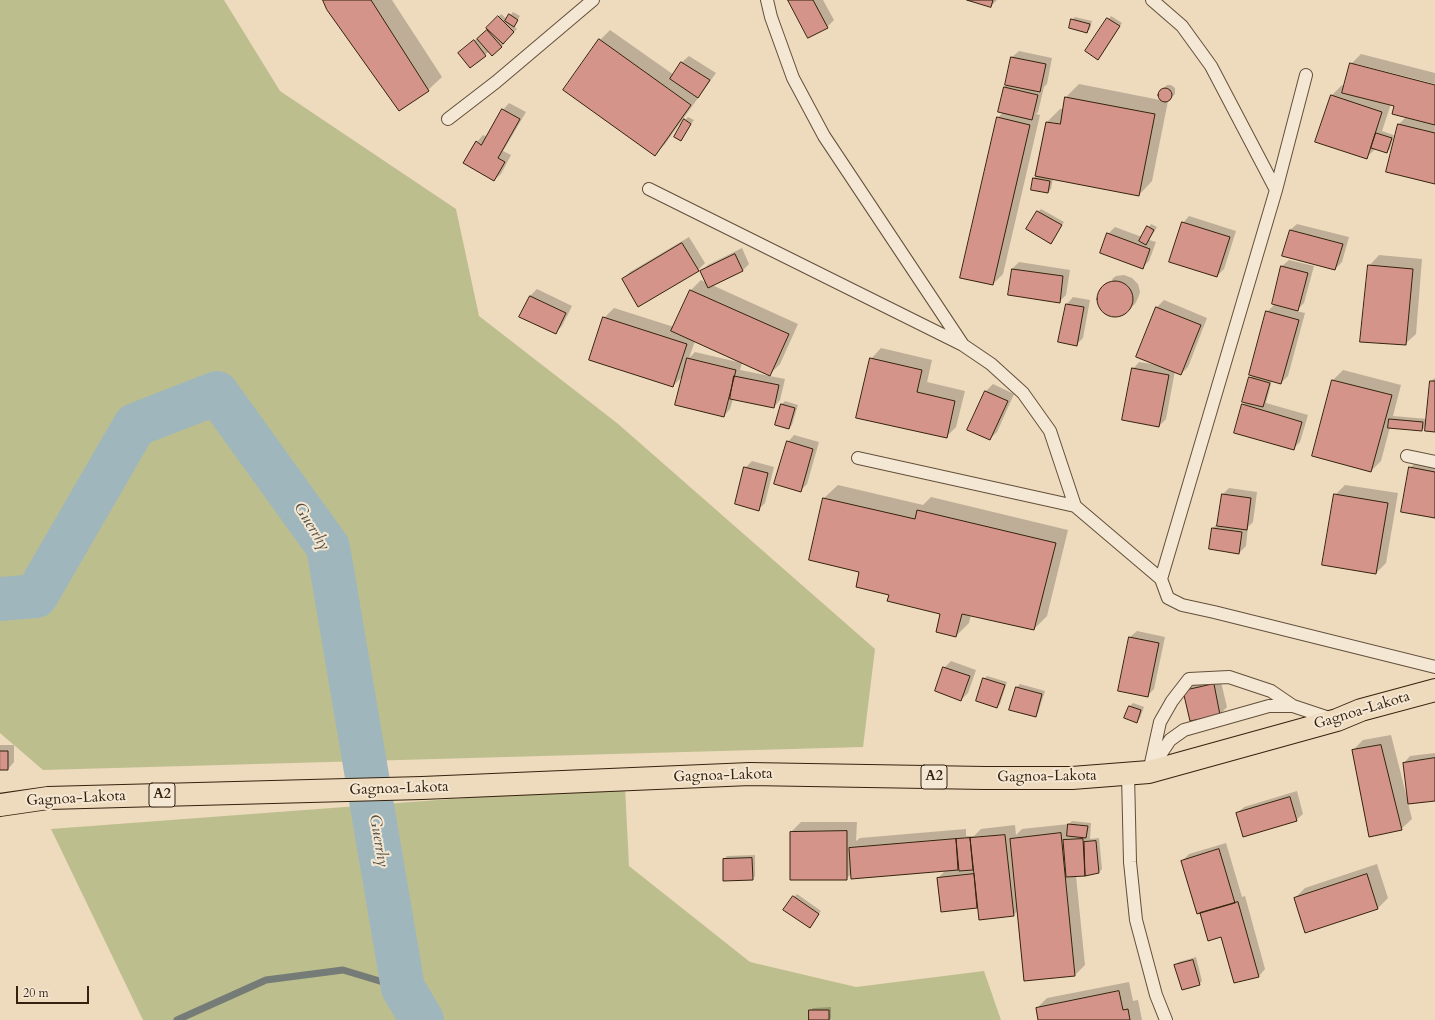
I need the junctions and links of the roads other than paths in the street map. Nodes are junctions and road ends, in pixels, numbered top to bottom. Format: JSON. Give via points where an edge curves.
{"nodes":[{"id":1,"x":593,"y":0,"type":"edge"},
{"id":2,"x":767,"y":0,"type":"edge"},
{"id":3,"x":1152,"y":0,"type":"edge"},
{"id":4,"x":1306,"y":75,"type":"dead end"},
{"id":5,"x":448,"y":119,"type":"dead end"},
{"id":6,"x":649,"y":189,"type":"dead end"},
{"id":7,"x":1276,"y":190,"type":"junction"},
{"id":8,"x":963,"y":345,"type":"junction"},
{"id":9,"x":1407,"y":456,"type":"dead end"},
{"id":10,"x":858,"y":458,"type":"dead end"},
{"id":11,"x":1435,"y":462,"type":"edge"},
{"id":12,"x":1075,"y":506,"type":"junction"},
{"id":13,"x":1161,"y":579,"type":"junction"},
{"id":14,"x":1435,"y":667,"type":"edge"},
{"id":15,"x":1435,"y":690,"type":"edge"},
{"id":16,"x":1293,"y":706,"type":"junction"},
{"id":17,"x":1337,"y":720,"type":"junction"},
{"id":18,"x":1138,"y":773,"type":"junction"},
{"id":19,"x":0,"y":805,"type":"edge"},
{"id":20,"x":1166,"y":1020,"type":"edge"}],
"edges":[{"from":1,"to":5,"type":"lane"},
{"from":2,"to":8,"type":"lane","via":[[793,78],[824,136]]},
{"from":3,"to":7,"type":"lane","via":[[1182,26],[1211,66]]},
{"from":4,"to":7,"type":"lane"},
{"from":6,"to":8,"type":"lane"},
{"from":7,"to":13,"type":"lane"},
{"from":8,"to":12,"type":"lane","via":[[991,364],[1023,393],[1050,431]]},
{"from":9,"to":11,"type":"lane"},
{"from":10,"to":12,"type":"lane"},
{"from":12,"to":13,"type":"lane"},
{"from":13,"to":14,"type":"lane","via":[[1168,598],[1182,605]]},
{"from":15,"to":17,"type":"main road","name":"Gagnoa-Lakota","number":"A2","via":[[1361,710]]},
{"from":16,"to":17,"type":"lane"},
{"from":16,"to":18,"type":"lane","via":[[1269,706],[1184,730],[1170,740]]},
{"from":16,"to":18,"type":"lane","via":[[1271,691],[1229,677],[1189,679],[1160,722]]},
{"from":17,"to":18,"type":"main road","name":"Gagnoa-Lakota","number":"A2"},
{"from":18,"to":19,"type":"main road","name":"Gagnoa-Lakota","number":"A2","via":[[1072,778],[750,774],[422,788],[48,798]]},
{"from":18,"to":20,"type":"lane","via":[[1130,862],[1136,920],[1156,995]]}]}
